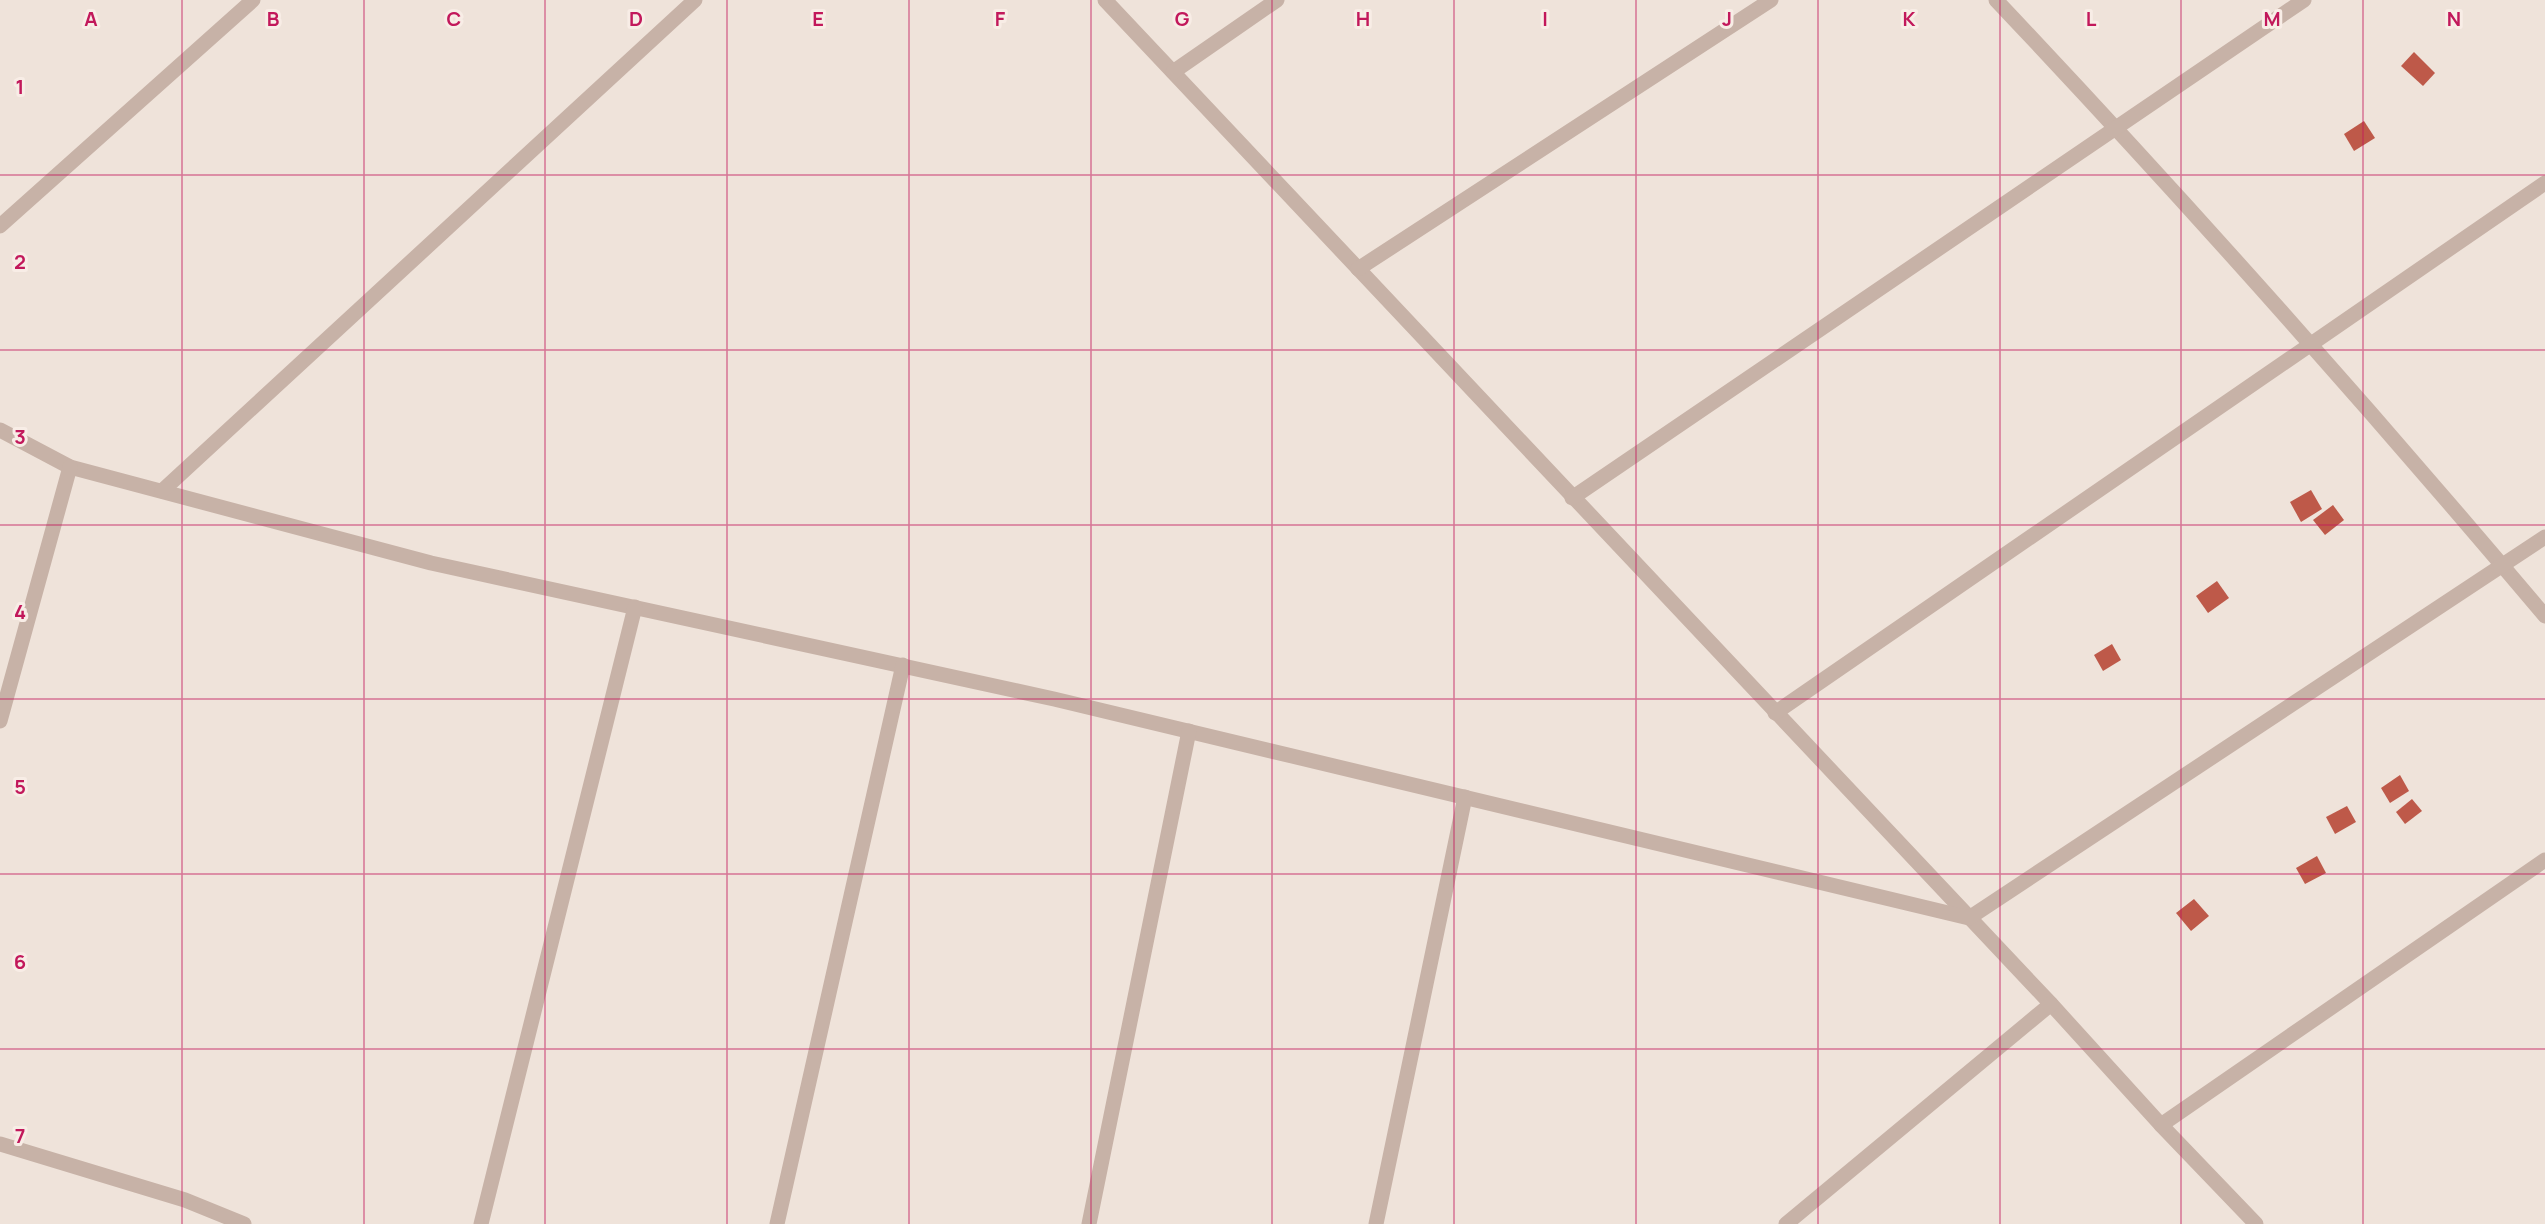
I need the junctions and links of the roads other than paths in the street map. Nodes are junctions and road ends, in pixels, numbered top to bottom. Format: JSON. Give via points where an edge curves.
{"nodes":[{"id":1,"x":253,"y":0,"type":"edge"},
{"id":2,"x":695,"y":0,"type":"edge"},
{"id":3,"x":1105,"y":0,"type":"edge"},
{"id":4,"x":1277,"y":0,"type":"edge"},
{"id":5,"x":1771,"y":0,"type":"edge"},
{"id":6,"x":1996,"y":0,"type":"edge"},
{"id":7,"x":2304,"y":0,"type":"edge"},
{"id":8,"x":1173,"y":72,"type":"junction"},
{"id":9,"x":2116,"y":128,"type":"junction"},
{"id":10,"x":2545,"y":183,"type":"edge"},
{"id":11,"x":0,"y":226,"type":"edge"},
{"id":12,"x":1358,"y":269,"type":"junction"},
{"id":13,"x":2310,"y":345,"type":"junction"},
{"id":14,"x":0,"y":430,"type":"edge"},
{"id":15,"x":70,"y":467,"type":"junction"},
{"id":16,"x":162,"y":491,"type":"junction"},
{"id":17,"x":1572,"y":498,"type":"junction"},
{"id":18,"x":2545,"y":537,"type":"edge"},
{"id":19,"x":2502,"y":565,"type":"junction"},
{"id":20,"x":635,"y":608,"type":"junction"},
{"id":21,"x":2545,"y":616,"type":"edge"},
{"id":22,"x":903,"y":665,"type":"junction"},
{"id":23,"x":1775,"y":712,"type":"junction"},
{"id":24,"x":0,"y":721,"type":"edge"},
{"id":25,"x":1189,"y":731,"type":"junction"},
{"id":26,"x":1465,"y":797,"type":"junction"},
{"id":27,"x":2545,"y":861,"type":"edge"},
{"id":28,"x":1969,"y":918,"type":"junction"},
{"id":29,"x":2051,"y":1004,"type":"junction"},
{"id":30,"x":2161,"y":1125,"type":"junction"},
{"id":31,"x":0,"y":1144,"type":"edge"},
{"id":32,"x":244,"y":1224,"type":"edge"},
{"id":33,"x":481,"y":1224,"type":"edge"},
{"id":34,"x":777,"y":1224,"type":"edge"},
{"id":35,"x":1089,"y":1224,"type":"edge"},
{"id":36,"x":1376,"y":1224,"type":"edge"},
{"id":37,"x":1785,"y":1224,"type":"edge"},
{"id":38,"x":2256,"y":1224,"type":"edge"}],
"edges":[{"from":1,"to":11,"type":"street"},
{"from":2,"to":16,"type":"street"},
{"from":3,"to":8,"type":"street"},
{"from":4,"to":8,"type":"street"},
{"from":5,"to":12,"type":"street"},
{"from":6,"to":9,"type":"street"},
{"from":7,"to":9,"type":"street"},
{"from":8,"to":12,"type":"street"},
{"from":9,"to":13,"type":"street"},
{"from":9,"to":17,"type":"street"},
{"from":10,"to":13,"type":"street"},
{"from":12,"to":17,"type":"street"},
{"from":13,"to":19,"type":"street"},
{"from":13,"to":23,"type":"street"},
{"from":14,"to":15,"type":"street"},
{"from":15,"to":16,"type":"street"},
{"from":15,"to":24,"type":"street"},
{"from":16,"to":20,"type":"street","via":[[432,563]]},
{"from":17,"to":23,"type":"street"},
{"from":18,"to":19,"type":"street"},
{"from":19,"to":21,"type":"street"},
{"from":19,"to":28,"type":"street"},
{"from":20,"to":22,"type":"street"},
{"from":20,"to":33,"type":"street"},
{"from":22,"to":25,"type":"street"},
{"from":22,"to":34,"type":"street"},
{"from":23,"to":28,"type":"street"},
{"from":25,"to":26,"type":"street"},
{"from":25,"to":35,"type":"street"},
{"from":26,"to":28,"type":"street"},
{"from":26,"to":36,"type":"street"},
{"from":27,"to":30,"type":"street"},
{"from":28,"to":29,"type":"street"},
{"from":29,"to":30,"type":"street"},
{"from":29,"to":37,"type":"street"},
{"from":30,"to":38,"type":"street"},
{"from":31,"to":32,"type":"street","via":[[185,1200]]}]}
